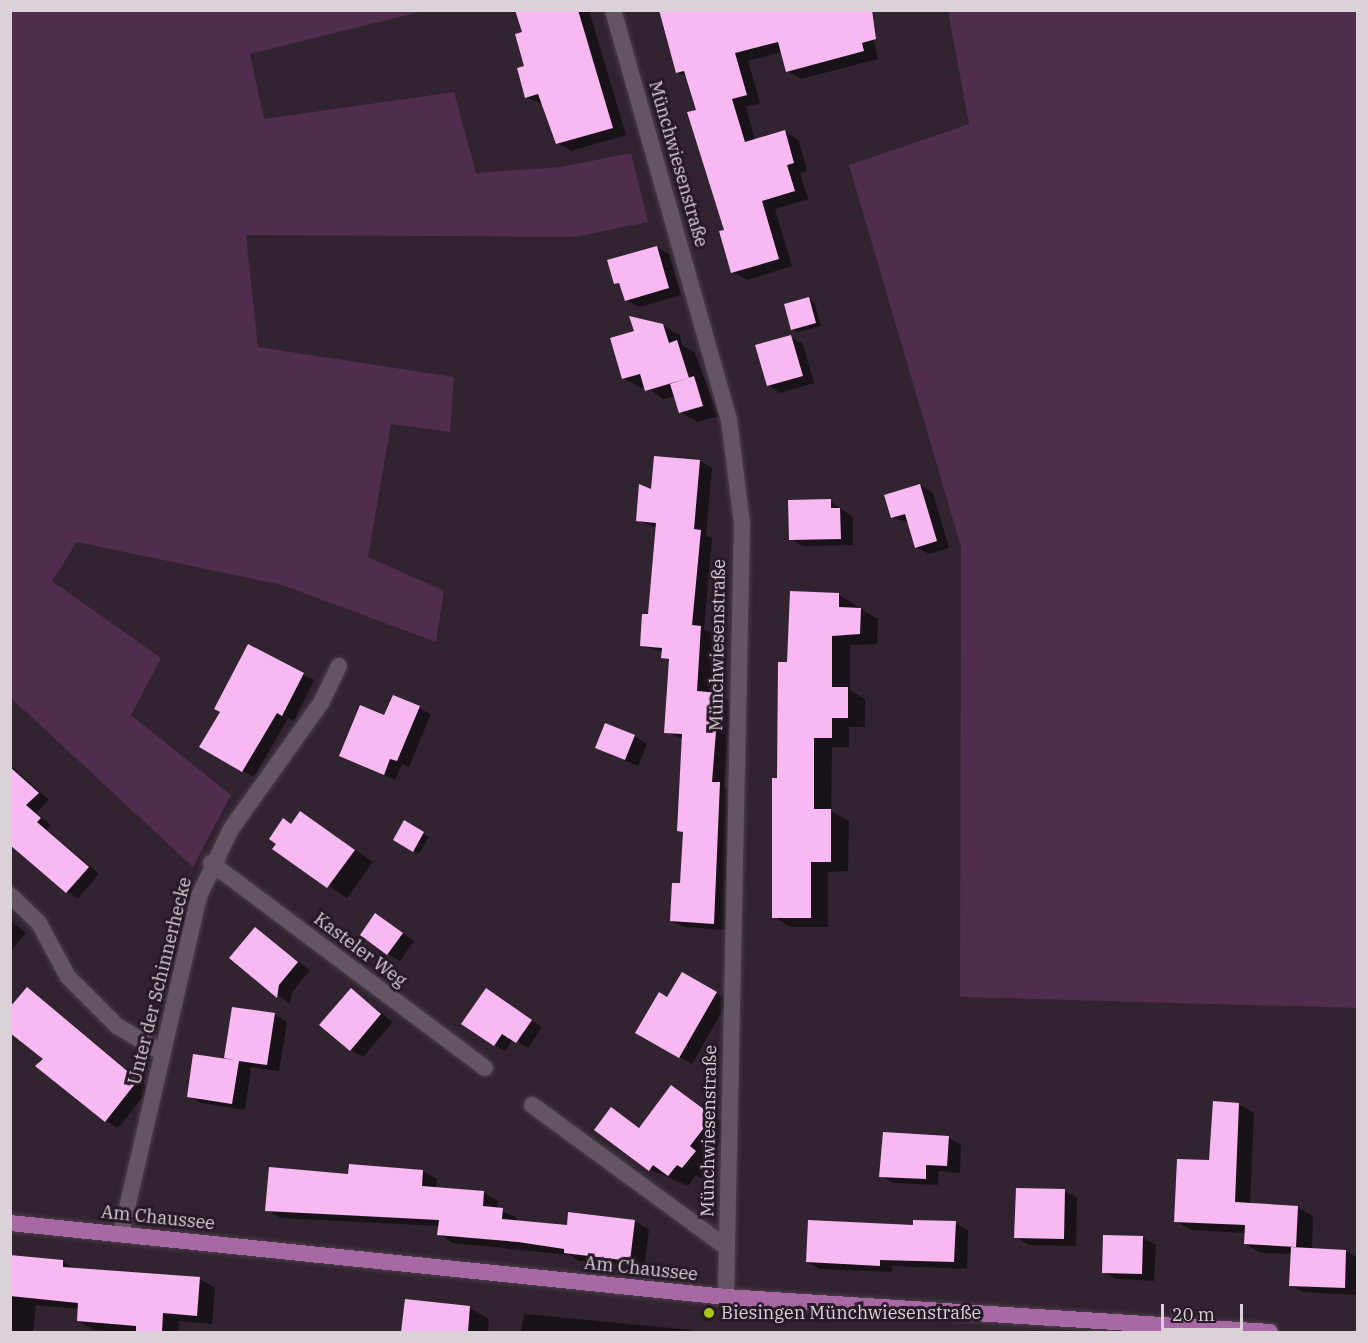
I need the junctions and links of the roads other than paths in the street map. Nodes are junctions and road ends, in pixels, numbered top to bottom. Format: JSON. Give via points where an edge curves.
{"nodes":[{"id":1,"x":613,"y":10,"type":"edge"},
{"id":2,"x":339,"y":666,"type":"dead end"},
{"id":3,"x":211,"y":863,"type":"junction"},
{"id":4,"x":10,"y":895,"type":"edge"},
{"id":5,"x":161,"y":1052,"type":"junction"},
{"id":6,"x":485,"y":1068,"type":"dead end"},
{"id":7,"x":532,"y":1105,"type":"dead end"},
{"id":8,"x":10,"y":1223,"type":"edge"},
{"id":9,"x":121,"y":1234,"type":"junction"},
{"id":10,"x":726,"y":1247,"type":"junction"},
{"id":11,"x":726,"y":1297,"type":"junction"},
{"id":12,"x":1270,"y":1332,"type":"edge"}],
"edges":[{"from":1,"to":10,"type":"street","name":"Münchwiesenstraße","via":[[729,419],[742,524]]},
{"from":2,"to":3,"type":"street","name":"Unter der Schinnerhecke","via":[[321,702]]},
{"from":3,"to":5,"type":"street","name":"Unter der Schinnerhecke","via":[[199,896]]},
{"from":3,"to":6,"type":"street","name":"Kasteler Weg"},
{"from":4,"to":5,"type":"street","via":[[39,923],[68,977],[117,1026]]},
{"from":5,"to":9,"type":"street","name":"Unter der Schinnerhecke"},
{"from":7,"to":10,"type":"street"},
{"from":8,"to":9,"type":"main road","name":"Am Chaussee"},
{"from":9,"to":11,"type":"main road","name":"Am Chaussee"},
{"from":10,"to":11,"type":"street","name":"Münchwiesenstraße"},
{"from":11,"to":12,"type":"main road","name":"Am Chaussee"}]}
